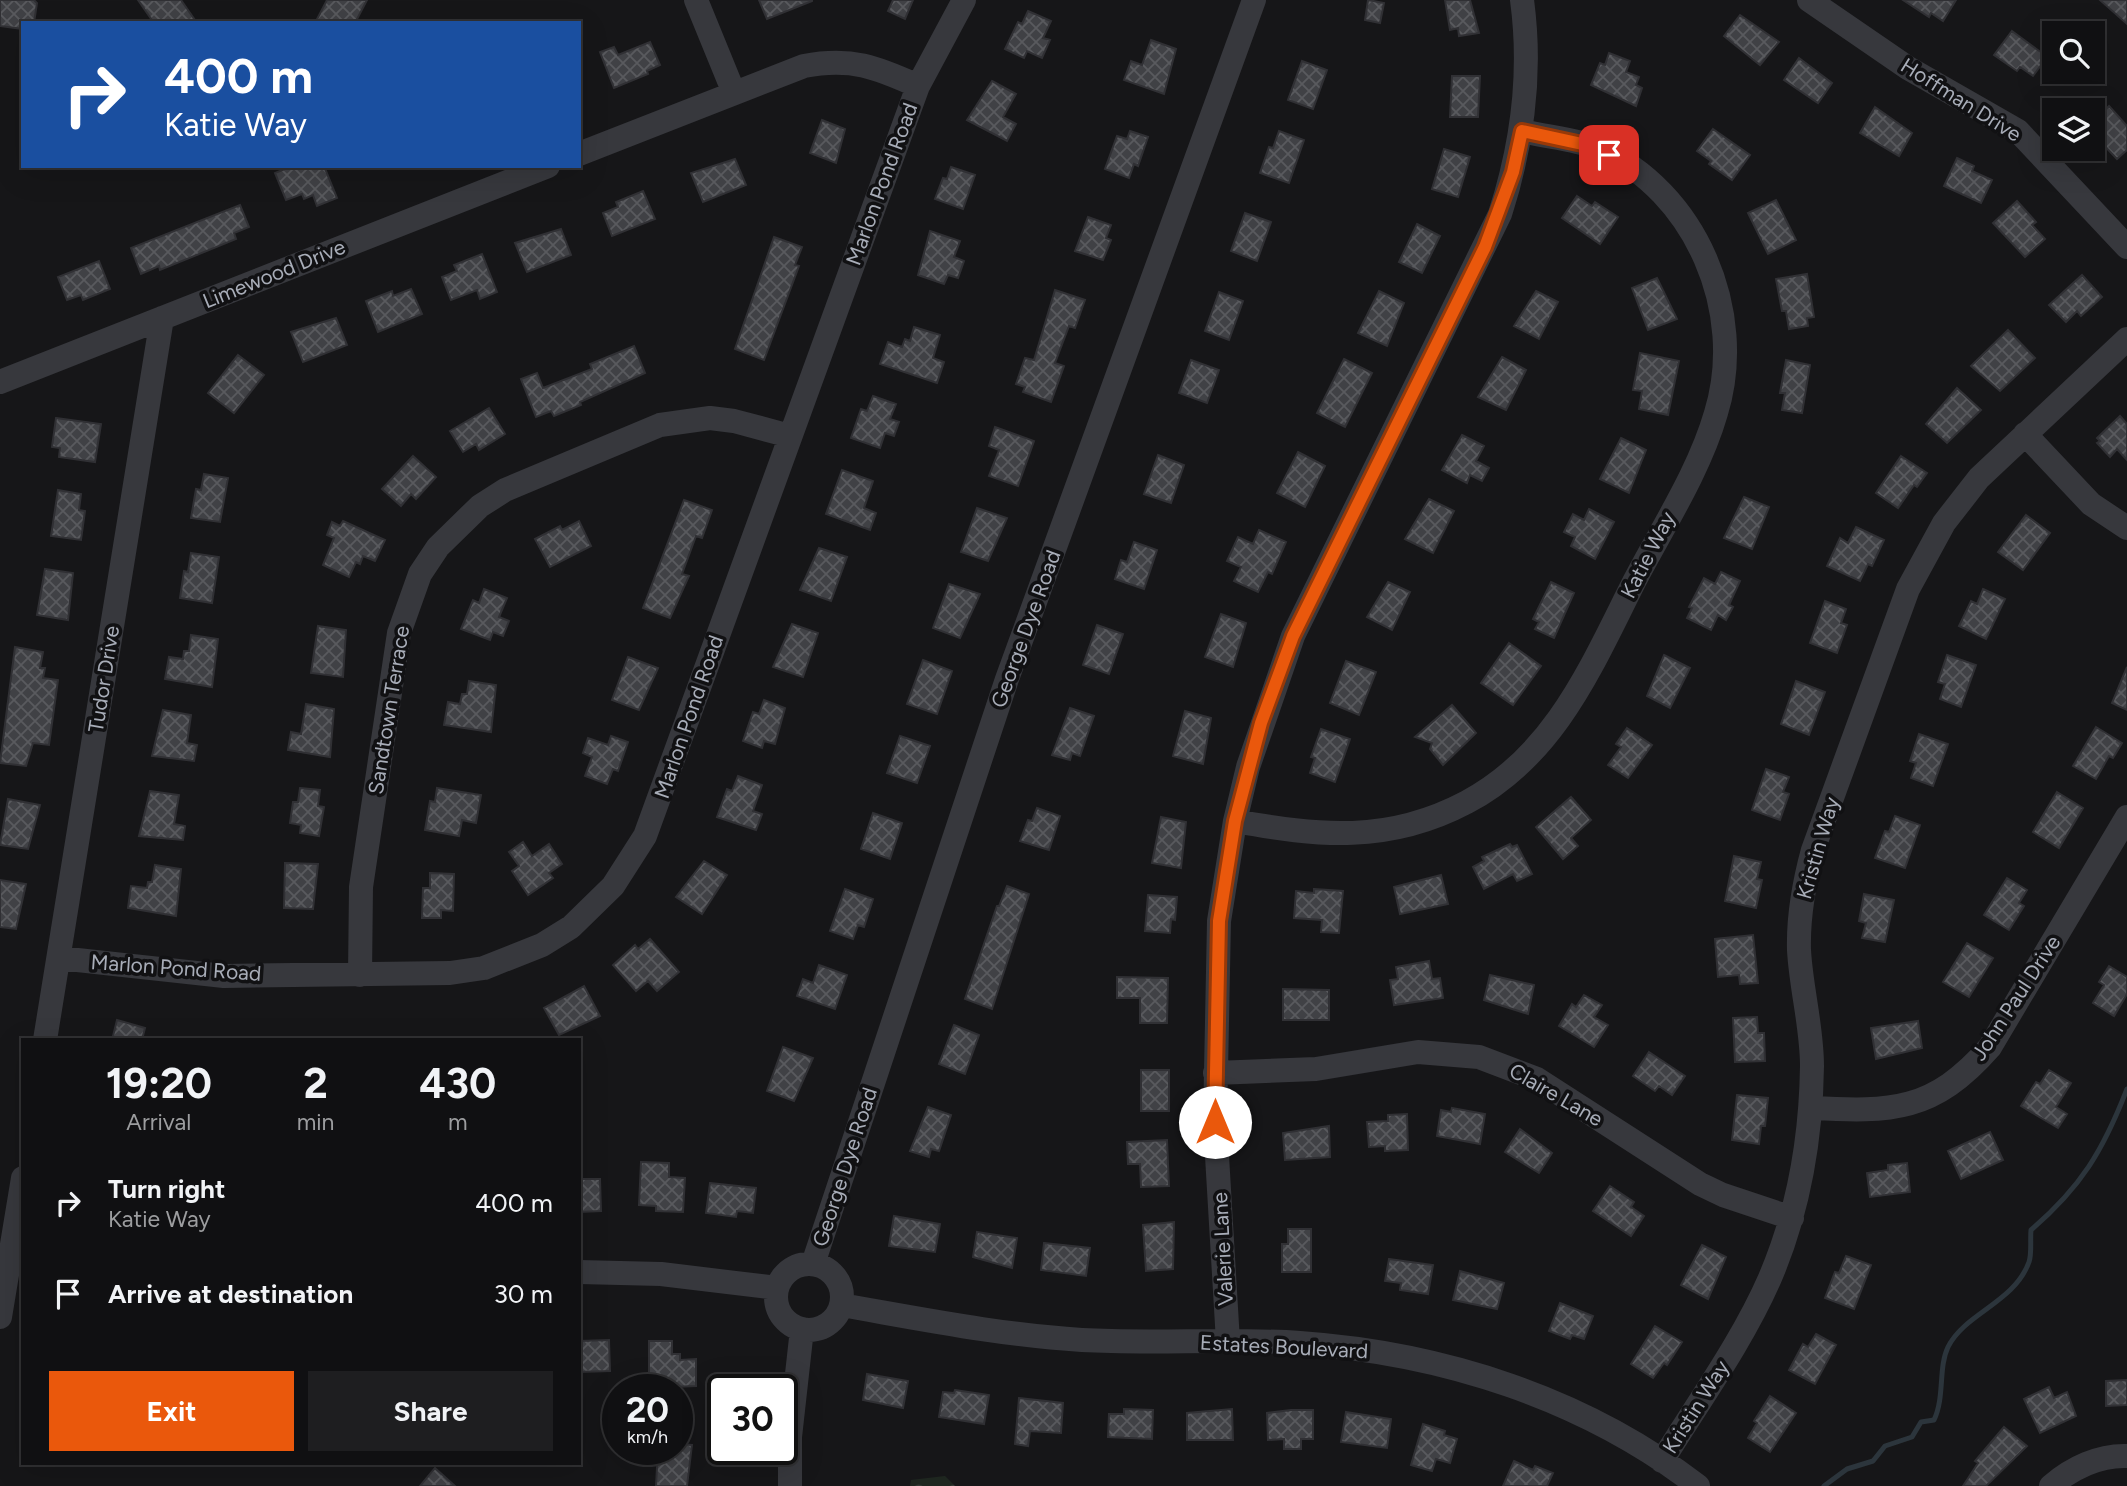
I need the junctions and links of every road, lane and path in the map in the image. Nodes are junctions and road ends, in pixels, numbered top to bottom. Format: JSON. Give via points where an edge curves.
{"nodes":[{"id":1,"x":696,"y":0,"type":"edge"},
{"id":2,"x":964,"y":0,"type":"edge"},
{"id":3,"x":1254,"y":0,"type":"edge"},
{"id":4,"x":1522,"y":0,"type":"edge"},
{"id":5,"x":1809,"y":0,"type":"edge"},
{"id":6,"x":918,"y":86,"type":"junction"},
{"id":7,"x":734,"y":93,"type":"junction"},
{"id":8,"x":1522,"y":131,"type":"junction"},
{"id":9,"x":581,"y":153,"type":"edge"},
{"id":10,"x":543,"y":168,"type":"edge"},
{"id":11,"x":2127,"y":247,"type":"edge"},
{"id":12,"x":162,"y":318,"type":"junction"},
{"id":13,"x":2127,"y":339,"type":"edge"},
{"id":14,"x":0,"y":382,"type":"edge"},
{"id":15,"x":2025,"y":435,"type":"junction"},
{"id":16,"x":790,"y":436,"type":"junction"},
{"id":17,"x":2127,"y":528,"type":"edge"},
{"id":18,"x":2127,"y":817,"type":"edge"},
{"id":19,"x":1235,"y":821,"type":"junction"},
{"id":20,"x":59,"y":958,"type":"junction"},
{"id":21,"x":360,"y":975,"type":"junction"},
{"id":22,"x":45,"y":1038,"type":"edge"},
{"id":23,"x":1216,"y":1073,"type":"junction"},
{"id":24,"x":1811,"y":1108,"type":"junction"},
{"id":25,"x":21,"y":1190,"type":"edge"},
{"id":26,"x":1792,"y":1218,"type":"junction"},
{"id":27,"x":813,"y":1264,"type":"junction"},
{"id":28,"x":581,"y":1272,"type":"edge"},
{"id":29,"x":777,"y":1288,"type":"junction"},
{"id":30,"x":841,"y":1305,"type":"junction"},
{"id":31,"x":21,"y":1316,"type":"edge"},
{"id":32,"x":0,"y":1318,"type":"edge"},
{"id":33,"x":802,"y":1329,"type":"junction"},
{"id":34,"x":1228,"y":1342,"type":"junction"},
{"id":35,"x":2127,"y":1456,"type":"edge"},
{"id":36,"x":1662,"y":1461,"type":"junction"},
{"id":37,"x":790,"y":1486,"type":"edge"},
{"id":38,"x":1698,"y":1486,"type":"edge"},
{"id":39,"x":2051,"y":1486,"type":"edge"}],
"edges":[{"from":1,"to":7,"type":"street"},
{"from":2,"to":6,"type":"street","name":"Marlon Pond Road"},
{"from":3,"to":27,"type":"street","name":"George Dye Road","via":[[1007,679]]},
{"from":4,"to":8,"type":"street","name":"Valerie Lane","via":[[1527,71]]},
{"from":5,"to":11,"type":"street","name":"Hoffman Drive","via":[[1908,68],[2018,131]]},
{"from":6,"to":7,"type":"street","via":[[855,62],[828,61]]},
{"from":6,"to":16,"type":"street","name":"Marlon Pond Road"},
{"from":7,"to":9,"type":"street"},
{"from":8,"to":19,"type":"street","name":"Valerie Lane","via":[[1513,172],[1485,247],[1293,636],[1268,701]]},
{"from":8,"to":19,"type":"street","name":"Katie Way","via":[[1596,147],[1648,181],[1689,228],[1716,285],[1725,346],[1723,381],[1706,441],[1572,704],[1553,731],[1506,776],[1441,815],[1371,833],[1303,833]]},
{"from":10,"to":12,"type":"street","name":"Limewood Drive"},
{"from":12,"to":14,"type":"street","name":"Limewood Drive"},
{"from":12,"to":20,"type":"street","name":"Tudor Drive"},
{"from":13,"to":15,"type":"street","name":"Kristin Way"},
{"from":15,"to":17,"type":"street","via":[[2091,504]]},
{"from":15,"to":24,"type":"street","name":"Kristin Way","via":[[1979,478],[1944,523],[1908,589],[1813,850],[1799,919],[1812,1059]]},
{"from":16,"to":21,"type":"street","name":"Marlon Pond Road","via":[[645,836],[613,886],[571,927],[512,959],[450,973]]},
{"from":16,"to":21,"type":"street","name":"Sandtown Terrace","via":[[709,418],[660,425],[505,490],[473,512],[438,547],[412,592],[399,633],[361,887]]},
{"from":18,"to":24,"type":"street","name":"John Paul Drive","via":[[1990,1047],[1970,1070],[1923,1100],[1895,1108]]},
{"from":19,"to":23,"type":"street","name":"Valerie Lane","via":[[1219,921]]},
{"from":20,"to":21,"type":"street","name":"Marlon Pond Road","via":[[224,976]]},
{"from":20,"to":22,"type":"street","name":"Tudor Drive"},
{"from":23,"to":26,"type":"street","name":"Claire Lane","via":[[1316,1069],[1418,1052],[1479,1057],[1536,1079],[1700,1184]]},
{"from":23,"to":34,"type":"street","name":"Valerie Lane"},
{"from":24,"to":26,"type":"street","name":"Kristin Way"},
{"from":25,"to":32,"type":"street"},
{"from":26,"to":36,"type":"street","name":"Kristin Way","via":[[1770,1279],[1746,1325]]},
{"from":27,"to":29,"type":"street","via":[[787,1272]]},
{"from":27,"to":30,"type":"street","via":[[836,1278]]},
{"from":28,"to":29,"type":"street","via":[[661,1274]]},
{"from":29,"to":33,"type":"street","via":[[780,1314]]},
{"from":30,"to":33,"type":"street","via":[[831,1322]]},
{"from":30,"to":34,"type":"street","name":"Estates Boulevard","via":[[1023,1336]]},
{"from":31,"to":32,"type":"street"},
{"from":33,"to":37,"type":"street","via":[[790,1437]]},
{"from":34,"to":36,"type":"street","name":"Estates Boulevard","via":[[1348,1347],[1459,1369],[1555,1403]]},
{"from":35,"to":39,"type":"street","via":[[2079,1466]]},
{"from":36,"to":38,"type":"street","name":"Estates Boulevard"}]}
